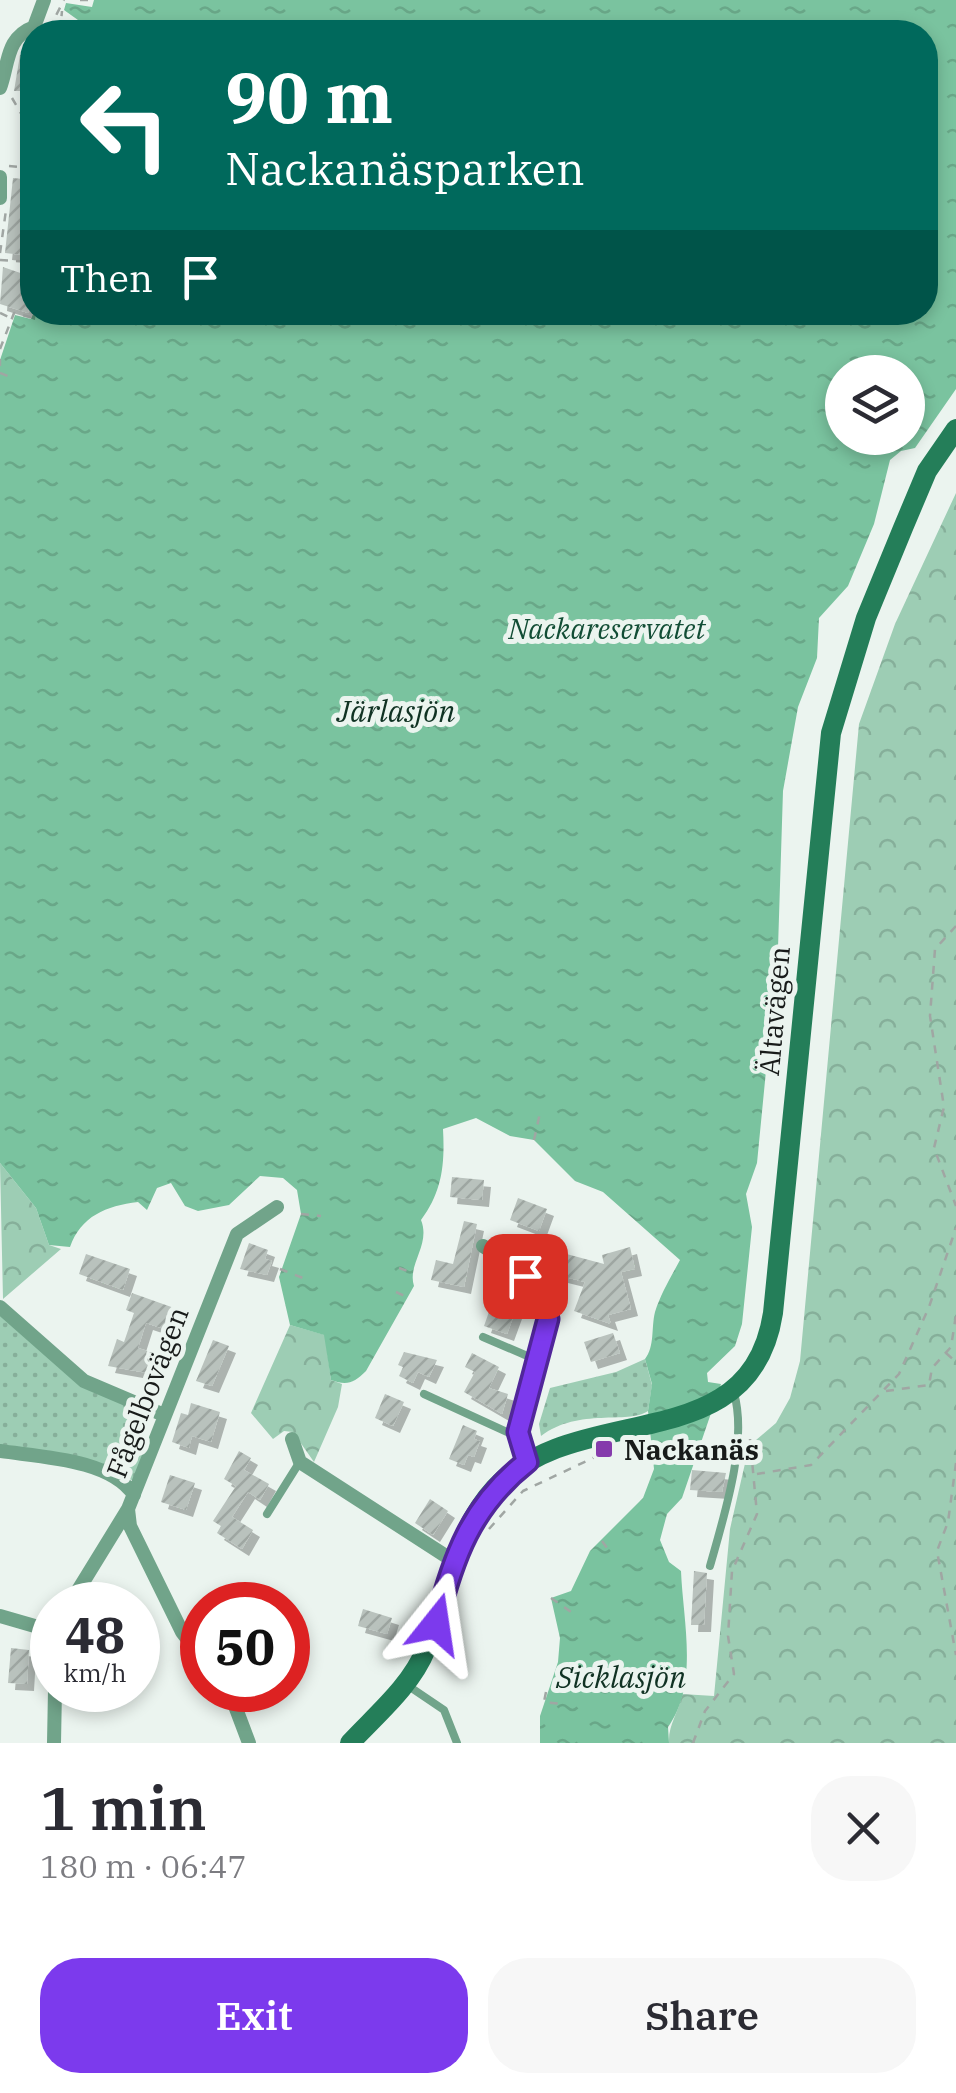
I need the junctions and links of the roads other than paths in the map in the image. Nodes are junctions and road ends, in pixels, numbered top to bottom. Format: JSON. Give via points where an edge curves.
{"nodes":[{"id":1,"x":20,"y":35,"type":"edge"},
{"id":2,"x":1,"y":87,"type":"edge"},
{"id":3,"x":0,"y":173,"type":"edge"},
{"id":4,"x":0,"y":198,"type":"edge"},
{"id":5,"x":956,"y":430,"type":"edge"},
{"id":6,"x":276,"y":1207,"type":"dead end"},
{"id":7,"x":483,"y":1246,"type":"dead end"},
{"id":8,"x":0,"y":1307,"type":"edge"},
{"id":9,"x":483,"y":1336,"type":"dead end"},
{"id":10,"x":539,"y":1361,"type":"junction"},
{"id":11,"x":424,"y":1394,"type":"dead end"},
{"id":12,"x":732,"y":1394,"type":"junction"},
{"id":13,"x":164,"y":1415,"type":"junction"},
{"id":14,"x":518,"y":1437,"type":"junction"},
{"id":15,"x":292,"y":1438,"type":"dead end"},
{"id":16,"x":0,"y":1450,"type":"edge"},
{"id":17,"x":300,"y":1462,"type":"junction"},
{"id":18,"x":527,"y":1462,"type":"junction"},
{"id":19,"x":131,"y":1502,"type":"junction"},
{"id":20,"x":267,"y":1514,"type":"dead end"},
{"id":21,"x":452,"y":1560,"type":"junction"},
{"id":22,"x":710,"y":1566,"type":"dead end"},
{"id":23,"x":83,"y":1582,"type":"edge"},
{"id":24,"x":0,"y":1616,"type":"edge"},
{"id":25,"x":180,"y":1622,"type":"edge"},
{"id":26,"x":30,"y":1625,"type":"edge"},
{"id":27,"x":405,"y":1684,"type":"junction"},
{"id":28,"x":55,"y":1712,"type":"edge"},
{"id":29,"x":238,"y":1712,"type":"edge"},
{"id":30,"x":54,"y":1743,"type":"edge"},
{"id":31,"x":250,"y":1743,"type":"edge"},
{"id":32,"x":350,"y":1743,"type":"edge"},
{"id":33,"x":457,"y":1743,"type":"edge"}],
"edges":[{"from":1,"to":2,"type":"street"},
{"from":3,"to":4,"type":"street"},
{"from":5,"to":12,"type":"main road","name":"Ältavägen","via":[[927,472],[903,528],[831,732],[773,1314],[760,1360]]},
{"from":6,"to":13,"type":"street","name":"Fågelbovägen","via":[[237,1234]]},
{"from":7,"to":10,"type":"street","via":[[525,1276],[544,1300],[548,1331]]},
{"from":8,"to":13,"type":"street","via":[[84,1381]]},
{"from":9,"to":10,"type":"lane"},
{"from":10,"to":14,"type":"street"},
{"from":11,"to":14,"type":"lane"},
{"from":12,"to":18,"type":"main road","via":[[705,1409],[549,1450]]},
{"from":12,"to":22,"type":"lane","via":[[742,1421]]},
{"from":13,"to":19,"type":"street","name":"Fågelbovägen"},
{"from":14,"to":18,"type":"street"},
{"from":15,"to":17,"type":"street"},
{"from":16,"to":19,"type":"street","via":[[104,1472],[124,1480]]},
{"from":17,"to":20,"type":"lane"},
{"from":17,"to":21,"type":"street"},
{"from":18,"to":21,"type":"main road","via":[[482,1504]]},
{"from":19,"to":23,"type":"street","name":"Fågelbovägen"},
{"from":19,"to":25,"type":"street","via":[[130,1526]]},
{"from":21,"to":27,"type":"main road","via":[[425,1652]]},
{"from":24,"to":26,"type":"street"},
{"from":27,"to":32,"type":"main road"},
{"from":27,"to":33,"type":"lane","via":[[444,1710]]},
{"from":28,"to":30,"type":"street"},
{"from":29,"to":31,"type":"street"}]}
